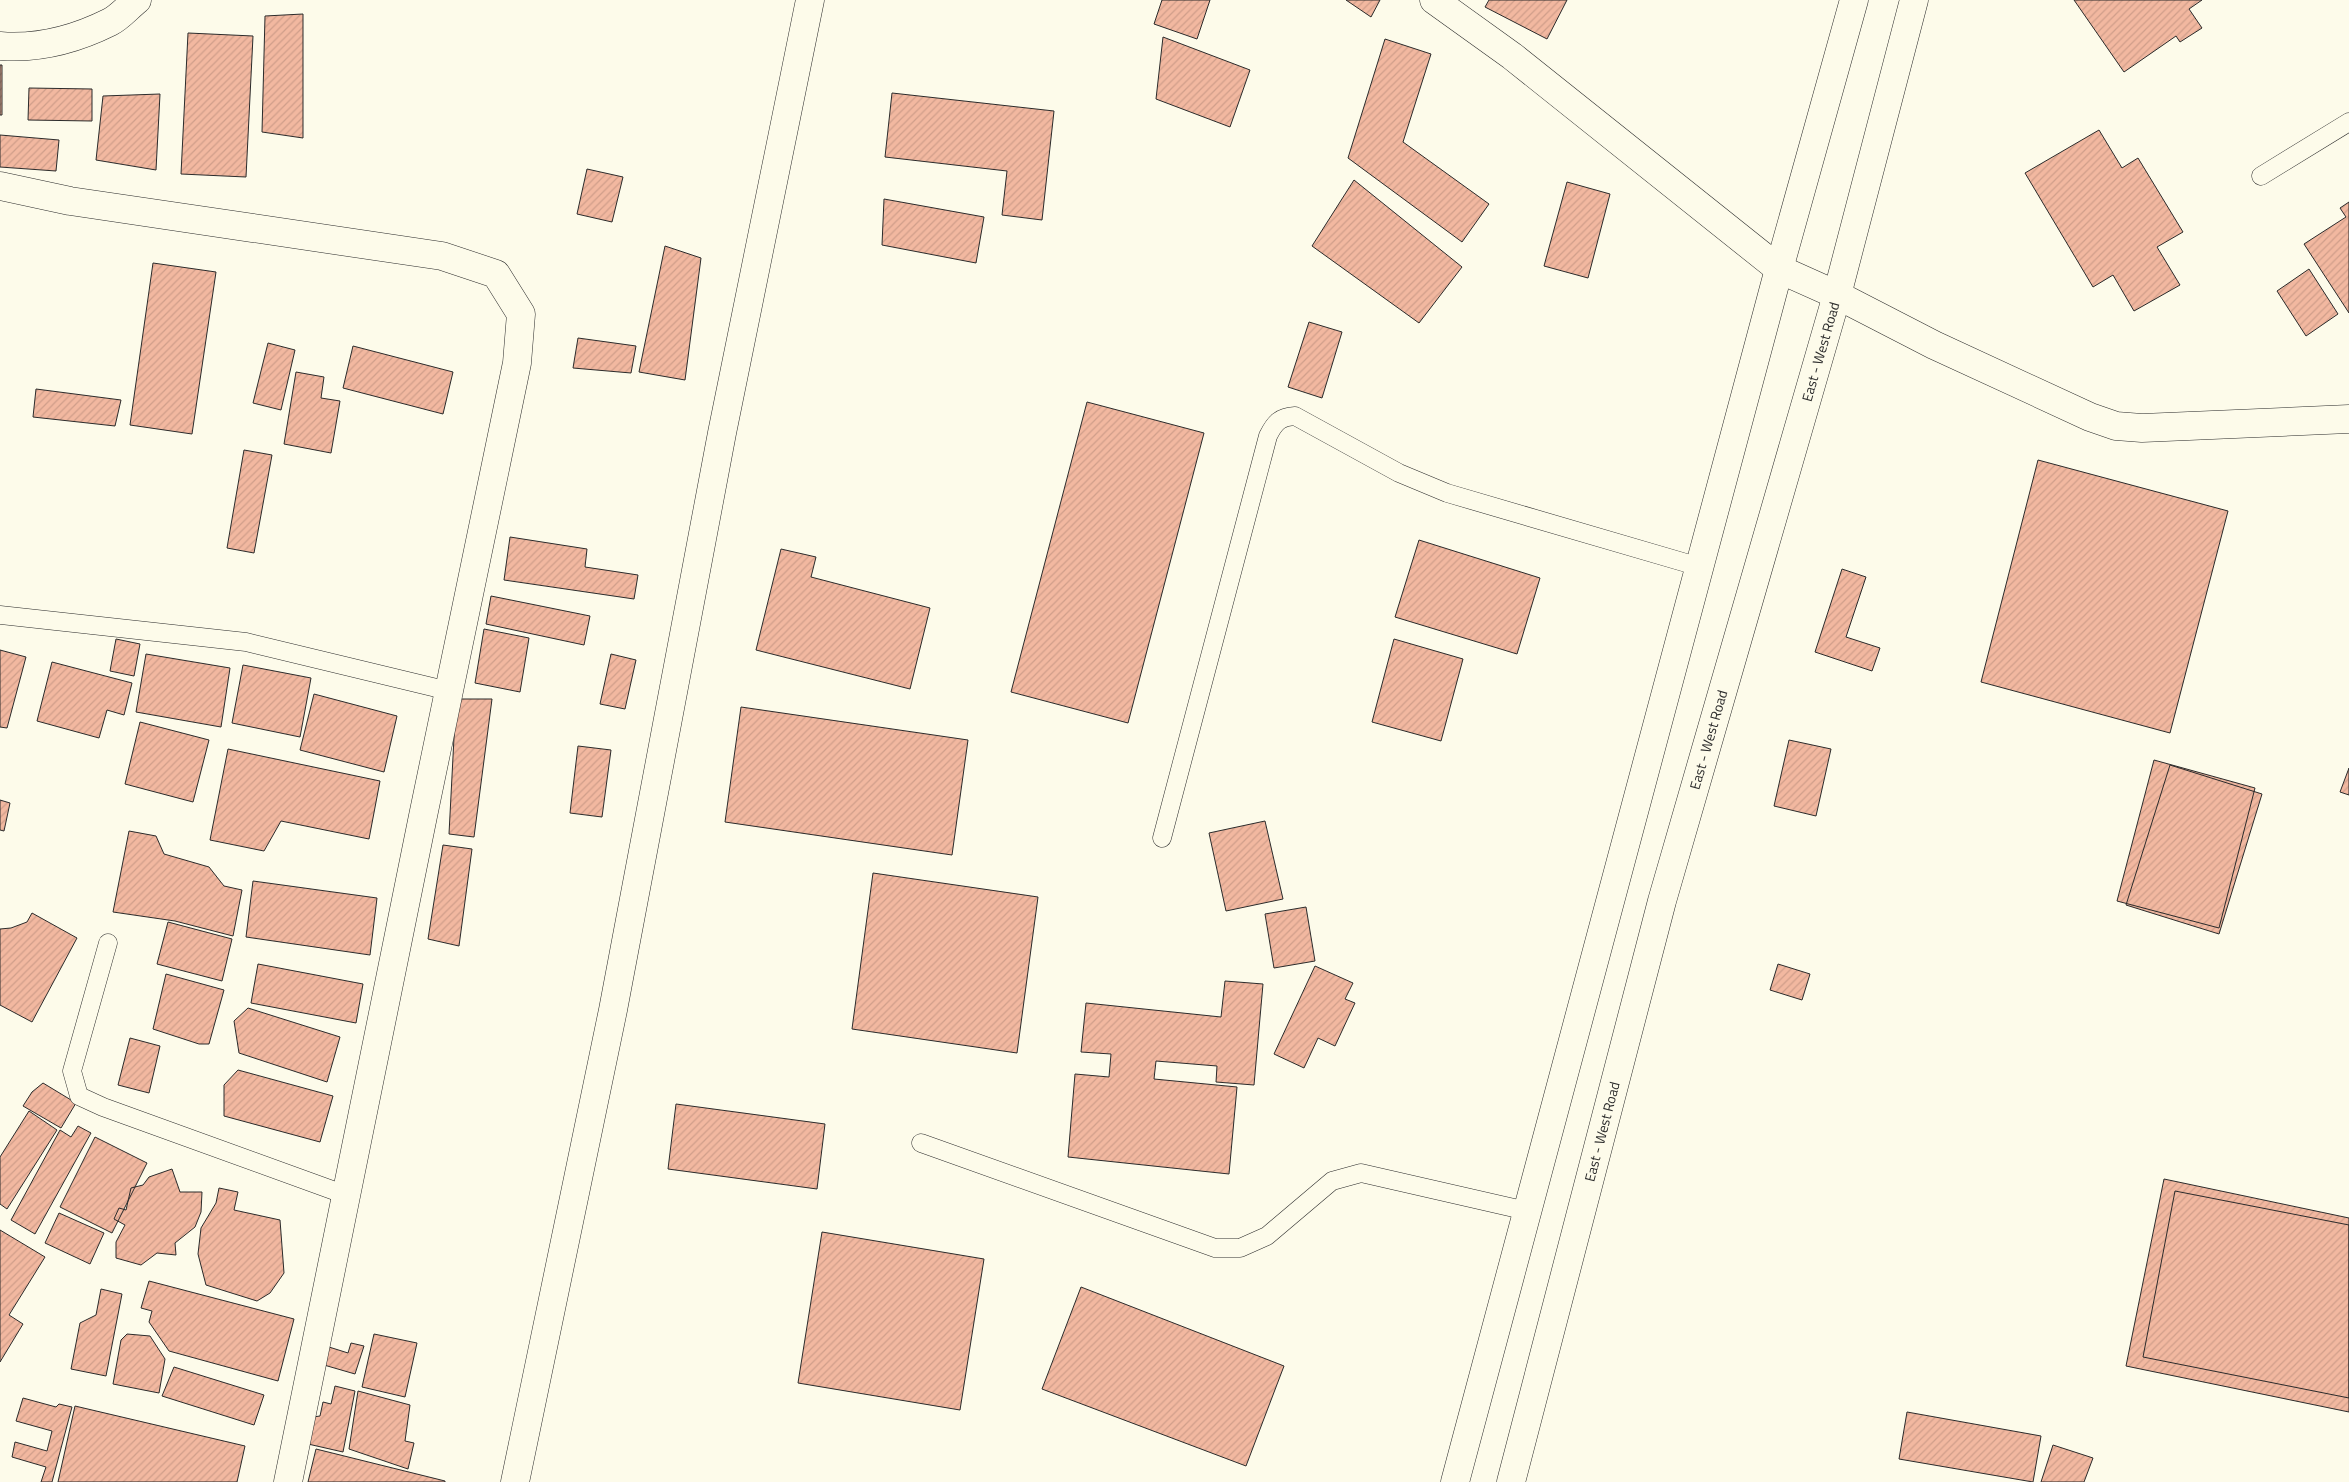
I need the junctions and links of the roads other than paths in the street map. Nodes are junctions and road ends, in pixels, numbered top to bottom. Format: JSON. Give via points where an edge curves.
{"nodes":[{"id":1,"x":137,"y":0,"type":"edge"},
{"id":2,"x":810,"y":0,"type":"edge"},
{"id":3,"x":1434,"y":0,"type":"edge"},
{"id":4,"x":1854,"y":0,"type":"edge"},
{"id":5,"x":1914,"y":0,"type":"edge"},
{"id":6,"x":0,"y":46,"type":"edge"},
{"id":7,"x":2349,"y":122,"type":"edge"},
{"id":8,"x":2261,"y":176,"type":"dead end"},
{"id":9,"x":0,"y":186,"type":"edge"},
{"id":10,"x":1779,"y":269,"type":"junction"},
{"id":11,"x":1836,"y":295,"type":"junction"},
{"id":12,"x":2349,"y":419,"type":"edge"},
{"id":13,"x":1700,"y":566,"type":"junction"},
{"id":14,"x":0,"y":615,"type":"edge"},
{"id":15,"x":449,"y":691,"type":"junction"},
{"id":16,"x":1162,"y":838,"type":"dead end"},
{"id":17,"x":108,"y":943,"type":"dead end"},
{"id":18,"x":921,"y":1144,"type":"dead end"},
{"id":19,"x":346,"y":1195,"type":"junction"},
{"id":20,"x":1528,"y":1211,"type":"junction"},
{"id":21,"x":288,"y":1482,"type":"edge"},
{"id":22,"x":515,"y":1482,"type":"edge"},
{"id":23,"x":1455,"y":1482,"type":"edge"},
{"id":24,"x":1511,"y":1482,"type":"edge"}],
"edges":[{"from":1,"to":6,"type":"street","via":[[111,21],[69,39],[17,47]]},
{"from":2,"to":22,"type":"street","via":[[722,433],[611,1020]]},
{"from":3,"to":10,"type":"street","via":[[1512,56]]},
{"from":4,"to":10,"type":"street"},
{"from":5,"to":11,"type":"street","name":"East - West Road"},
{"from":7,"to":8,"type":"lane"},
{"from":9,"to":15,"type":"street","via":[[70,201],[442,256],[496,274],[521,314],[518,363]]},
{"from":10,"to":11,"type":"street"},
{"from":10,"to":13,"type":"street"},
{"from":11,"to":12,"type":"street","via":[[1942,349],[2116,426],[2142,428]]},
{"from":11,"to":24,"type":"street","name":"East - West Road","via":[[1662,901]]},
{"from":13,"to":16,"type":"lane","via":[[1447,493],[1398,473],[1295,416],[1283,417],[1268,436]]},
{"from":13,"to":20,"type":"street"},
{"from":14,"to":15,"type":"lane","via":[[246,642]]},
{"from":15,"to":19,"type":"street"},
{"from":17,"to":19,"type":"lane","via":[[72,1070],[79,1096]]},
{"from":18,"to":20,"type":"lane","via":[[1215,1248],[1240,1248],[1267,1236],[1332,1181],[1361,1173]]},
{"from":19,"to":21,"type":"street"},
{"from":20,"to":23,"type":"street"}]}
